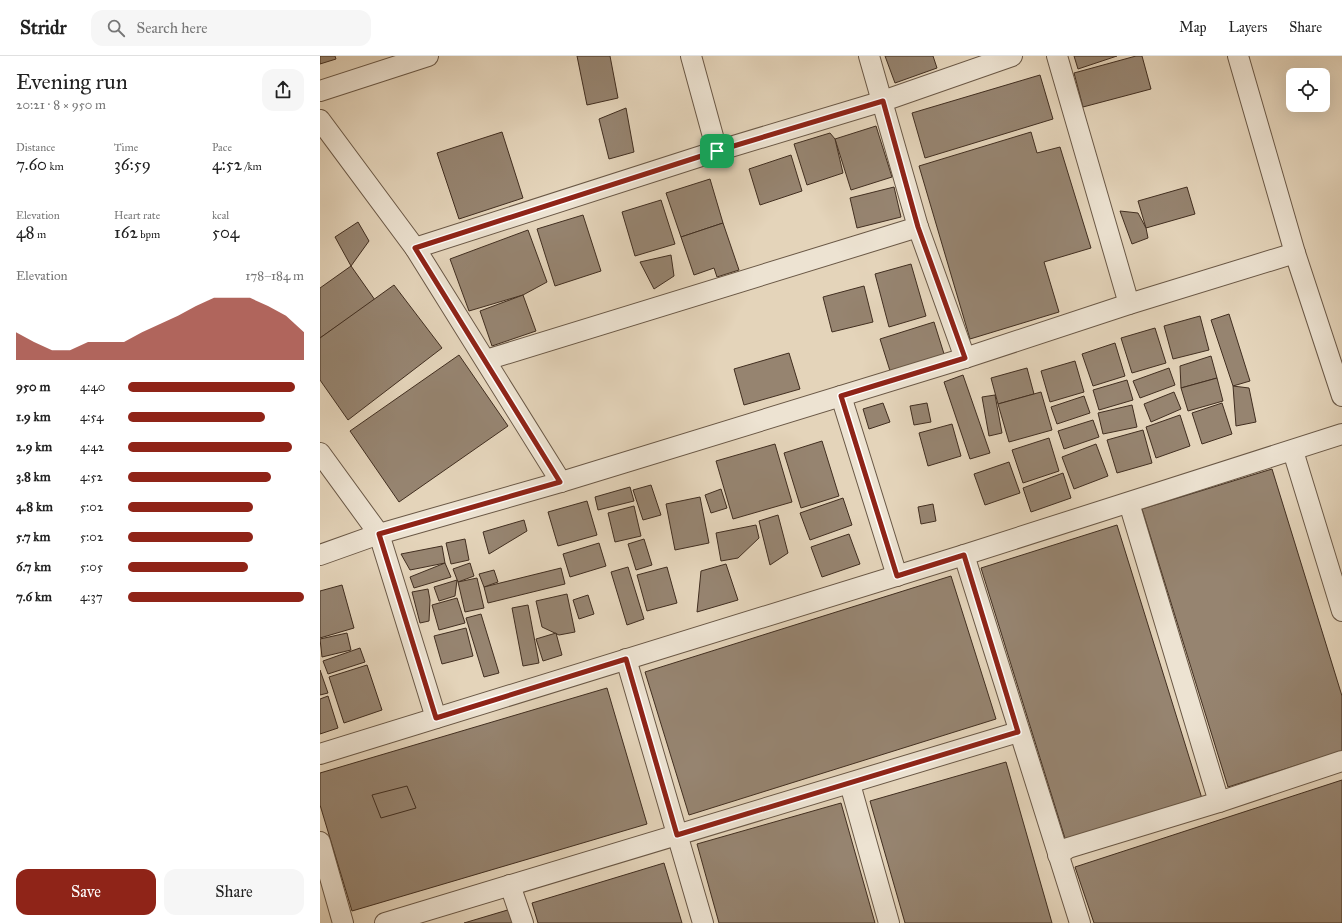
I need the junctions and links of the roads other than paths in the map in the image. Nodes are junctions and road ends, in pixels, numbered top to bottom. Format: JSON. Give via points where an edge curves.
{"nodes":[{"id":1,"x":428,"y":56,"type":"edge"},
{"id":2,"x":691,"y":56,"type":"edge"},
{"id":3,"x":869,"y":56,"type":"edge"},
{"id":4,"x":1012,"y":56,"type":"edge"},
{"id":5,"x":1057,"y":56,"type":"edge"},
{"id":6,"x":1238,"y":56,"type":"edge"},
{"id":7,"x":320,"y":91,"type":"edge"},
{"id":8,"x":883,"y":101,"type":"junction"},
{"id":9,"x":320,"y":120,"type":"edge"},
{"id":10,"x":717,"y":151,"type":"junction"},
{"id":11,"x":918,"y":227,"type":"junction"},
{"id":12,"x":415,"y":248,"type":"junction"},
{"id":13,"x":1295,"y":253,"type":"junction"},
{"id":14,"x":1129,"y":304,"type":"junction"},
{"id":15,"x":965,"y":358,"type":"junction"},
{"id":16,"x":486,"y":360,"type":"junction"},
{"id":17,"x":841,"y":396,"type":"junction"},
{"id":18,"x":1342,"y":396,"type":"edge"},
{"id":19,"x":1342,"y":434,"type":"edge"},
{"id":20,"x":1293,"y":451,"type":"junction"},
{"id":21,"x":320,"y":453,"type":"edge"},
{"id":22,"x":560,"y":482,"type":"junction"},
{"id":23,"x":1129,"y":503,"type":"junction"},
{"id":24,"x":379,"y":534,"type":"junction"},
{"id":25,"x":320,"y":555,"type":"edge"},
{"id":26,"x":964,"y":555,"type":"junction"},
{"id":27,"x":897,"y":576,"type":"junction"},
{"id":28,"x":1342,"y":612,"type":"edge"},
{"id":29,"x":626,"y":659,"type":"junction"},
{"id":30,"x":436,"y":718,"type":"junction"},
{"id":31,"x":1018,"y":732,"type":"junction"},
{"id":32,"x":320,"y":754,"type":"edge"},
{"id":33,"x":1342,"y":761,"type":"edge"},
{"id":34,"x":850,"y":784,"type":"junction"},
{"id":35,"x":1219,"y":802,"type":"junction"},
{"id":36,"x":677,"y":835,"type":"junction"},
{"id":37,"x":320,"y":842,"type":"edge"},
{"id":38,"x":1058,"y":855,"type":"junction"},
{"id":39,"x":510,"y":885,"type":"junction"},
{"id":40,"x":343,"y":923,"type":"edge"},
{"id":41,"x":385,"y":923,"type":"edge"},
{"id":42,"x":523,"y":923,"type":"edge"},
{"id":43,"x":703,"y":923,"type":"edge"},
{"id":44,"x":889,"y":923,"type":"edge"},
{"id":45,"x":1080,"y":923,"type":"edge"}],
"edges":[{"from":1,"to":7,"type":"street"},
{"from":2,"to":10,"type":"street"},
{"from":3,"to":8,"type":"street"},
{"from":4,"to":8,"type":"street"},
{"from":5,"to":14,"type":"street"},
{"from":6,"to":13,"type":"street"},
{"from":8,"to":10,"type":"street"},
{"from":8,"to":11,"type":"street"},
{"from":9,"to":12,"type":"street"},
{"from":10,"to":12,"type":"street"},
{"from":11,"to":15,"type":"street"},
{"from":11,"to":16,"type":"street"},
{"from":12,"to":16,"type":"street"},
{"from":13,"to":14,"type":"street"},
{"from":13,"to":18,"type":"street"},
{"from":14,"to":15,"type":"street"},
{"from":15,"to":17,"type":"street"},
{"from":16,"to":22,"type":"street"},
{"from":17,"to":22,"type":"street"},
{"from":17,"to":27,"type":"street"},
{"from":19,"to":20,"type":"street"},
{"from":20,"to":23,"type":"street"},
{"from":20,"to":28,"type":"street"},
{"from":21,"to":24,"type":"street"},
{"from":22,"to":24,"type":"street"},
{"from":23,"to":26,"type":"street"},
{"from":23,"to":35,"type":"street"},
{"from":24,"to":25,"type":"street"},
{"from":24,"to":30,"type":"street"},
{"from":26,"to":27,"type":"street"},
{"from":26,"to":31,"type":"street"},
{"from":27,"to":29,"type":"street"},
{"from":29,"to":30,"type":"street"},
{"from":29,"to":36,"type":"street"},
{"from":30,"to":32,"type":"street"},
{"from":31,"to":34,"type":"street"},
{"from":31,"to":38,"type":"street"},
{"from":33,"to":35,"type":"street"},
{"from":34,"to":36,"type":"street"},
{"from":34,"to":44,"type":"street"},
{"from":35,"to":38,"type":"street","via":[[1068,848]]},
{"from":36,"to":39,"type":"street"},
{"from":36,"to":43,"type":"street"},
{"from":37,"to":40,"type":"street"},
{"from":38,"to":45,"type":"street"},
{"from":39,"to":41,"type":"street"},
{"from":39,"to":42,"type":"street"}]}
